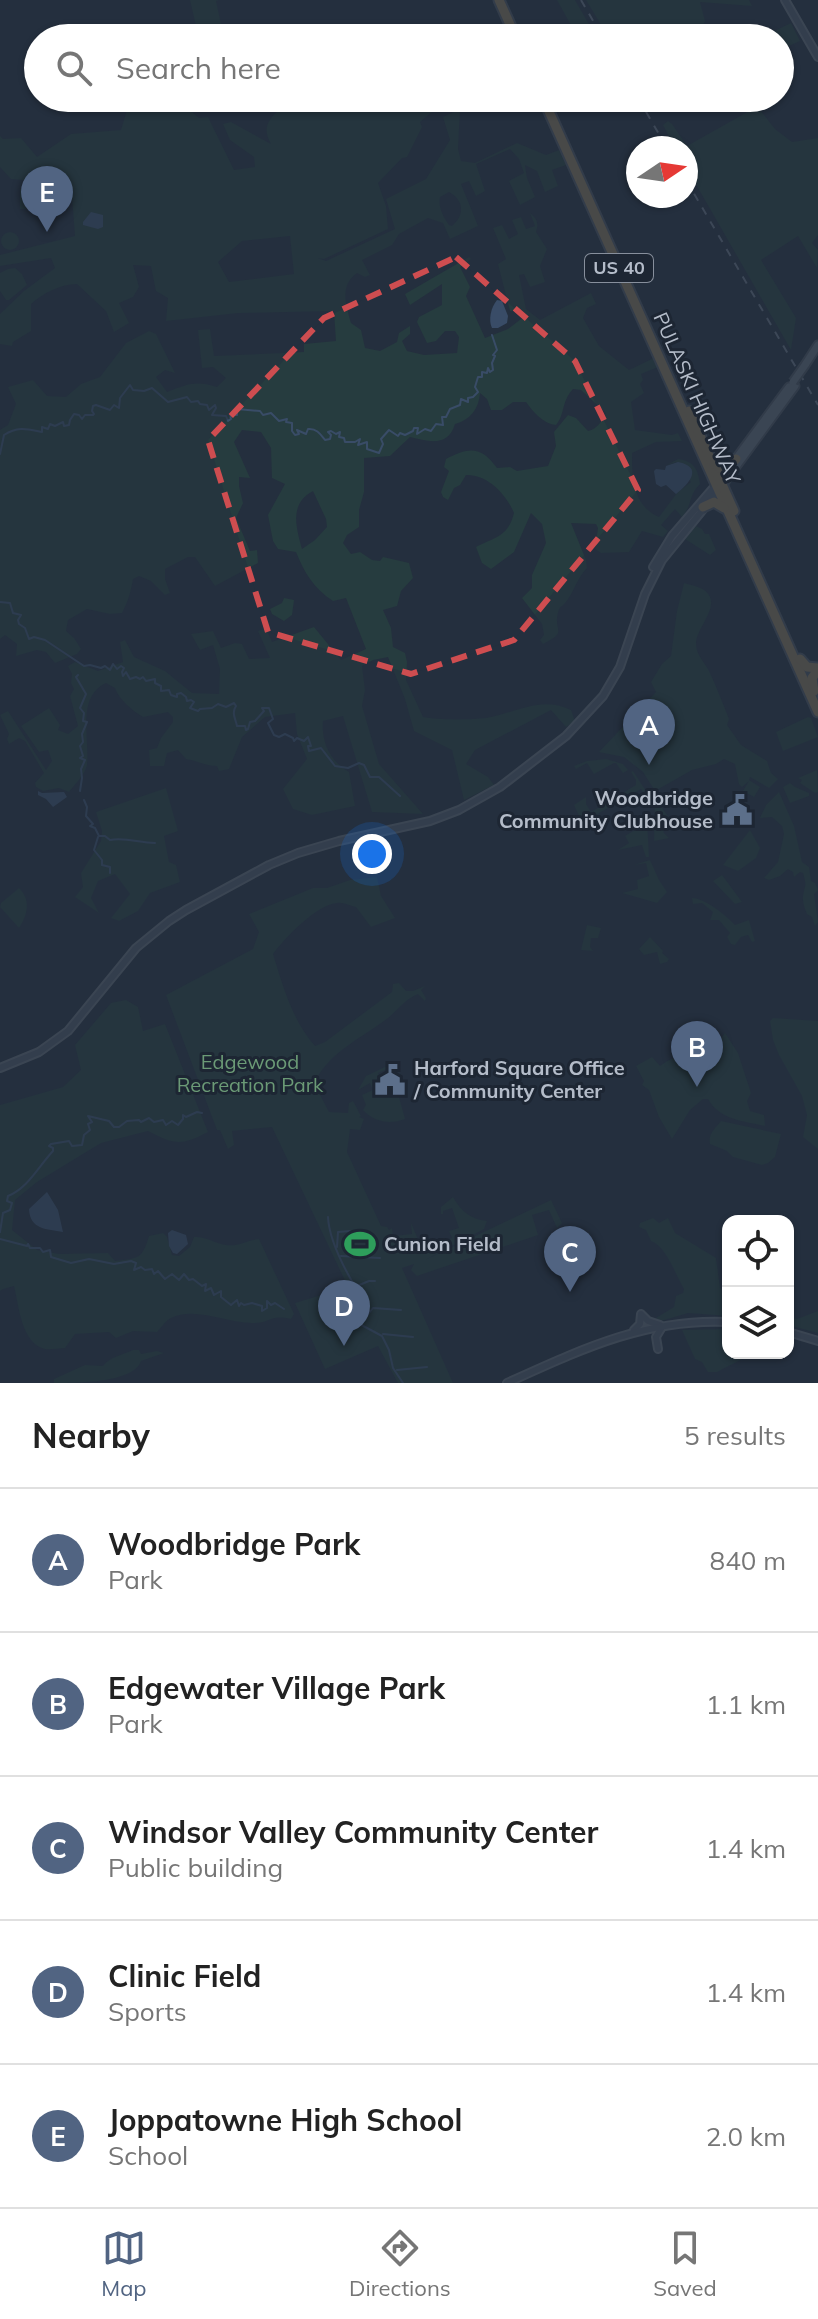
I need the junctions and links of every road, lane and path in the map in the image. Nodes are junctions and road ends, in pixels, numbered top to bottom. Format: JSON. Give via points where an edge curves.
{"nodes":[{"id":1,"x":499,"y":0,"type":"edge"},
{"id":2,"x":505,"y":0,"type":"edge"},
{"id":3,"x":785,"y":0,"type":"edge"},
{"id":4,"x":512,"y":24,"type":"edge"},
{"id":5,"x":514,"y":24,"type":"edge"},
{"id":6,"x":818,"y":57,"type":"edge"},
{"id":7,"x":552,"y":112,"type":"edge"},
{"id":8,"x":818,"y":345,"type":"edge"},
{"id":9,"x":818,"y":354,"type":"edge"},
{"id":10,"x":806,"y":367,"type":"junction"},
{"id":11,"x":794,"y":384,"type":"junction"},
{"id":12,"x":690,"y":421,"type":"junction"},
{"id":13,"x":736,"y":459,"type":"junction"},
{"id":14,"x":713,"y":464,"type":"junction"},
{"id":15,"x":719,"y":486,"type":"junction"},
{"id":16,"x":703,"y":507,"type":"junction"},
{"id":17,"x":730,"y":517,"type":"junction"},
{"id":18,"x":639,"y":613,"type":"junction"},
{"id":19,"x":800,"y":659,"type":"junction"},
{"id":20,"x":818,"y":669,"type":"edge"},
{"id":21,"x":816,"y":695,"type":"edge"},
{"id":22,"x":818,"y":712,"type":"edge"},
{"id":23,"x":0,"y":1068,"type":"edge"},
{"id":24,"x":722,"y":1322,"type":"edge"},
{"id":25,"x":666,"y":1325,"type":"junction"},
{"id":26,"x":635,"y":1331,"type":"junction"},
{"id":27,"x":794,"y":1334,"type":"edge"},
{"id":28,"x":654,"y":1341,"type":"dead end"},
{"id":29,"x":818,"y":1341,"type":"edge"},
{"id":30,"x":658,"y":1349,"type":"dead end"},
{"id":31,"x":507,"y":1383,"type":"edge"}],
"edges":[{"from":1,"to":4,"type":"highway"},
{"from":2,"to":5,"type":"highway"},
{"from":3,"to":6,"type":"main road"},
{"from":7,"to":12,"type":"highway","name":"PULASKI HIGHWAY","number":"US 40"},
{"from":8,"to":10,"type":"main road"},
{"from":9,"to":10,"type":"main road"},
{"from":10,"to":11,"type":"main road","bridge":true},
{"from":11,"to":13,"type":"main road"},
{"from":11,"to":15,"type":"main road"},
{"from":12,"to":14,"type":"highway","name":"PULASKI HIGHWAY","number":"US 40"},
{"from":12,"to":15,"type":"highway","name":"PULASKI HIGHWAY","number":"US 40"},
{"from":13,"to":14,"type":"highway","via":[[722,470]]},
{"from":13,"to":15,"type":"main road"},
{"from":14,"to":15,"type":"highway","name":"PULASKI HIGHWAY","number":"US 40"},
{"from":15,"to":16,"type":"main road"},
{"from":15,"to":17,"type":"highway","name":"PULASKI HIGHWAY","number":"US 40"},
{"from":15,"to":18,"type":"main road","via":[[659,556]]},
{"from":15,"to":19,"type":"highway","name":"PULASKI HIGHWAY","number":"US 40"},
{"from":16,"to":17,"type":"highway","via":[[717,502]]},
{"from":16,"to":18,"type":"main road","via":[[662,560]]},
{"from":17,"to":22,"type":"highway","name":"PULASKI HIGHWAY","number":"US 40","via":[[790,649],[788,664],[800,672]]},
{"from":18,"to":23,"type":"main road","via":[[620,667],[603,696],[566,736],[500,787],[441,817],[291,856],[189,909],[136,948],[68,1031],[39,1052]]},
{"from":19,"to":20,"type":"highway"},
{"from":19,"to":21,"type":"highway","name":"PULASKI HIGHWAY","number":"US 40"},
{"from":20,"to":21,"type":"highway","via":[[812,677]]},
{"from":24,"to":25,"type":"main road"},
{"from":25,"to":26,"type":"main road"},
{"from":25,"to":26,"type":"main road","via":[[650,1323],[641,1314]]},
{"from":25,"to":30,"type":"main road","via":[[657,1332]]},
{"from":26,"to":28,"type":"main road"},
{"from":26,"to":31,"type":"main road"},
{"from":27,"to":29,"type":"main road"}]}
